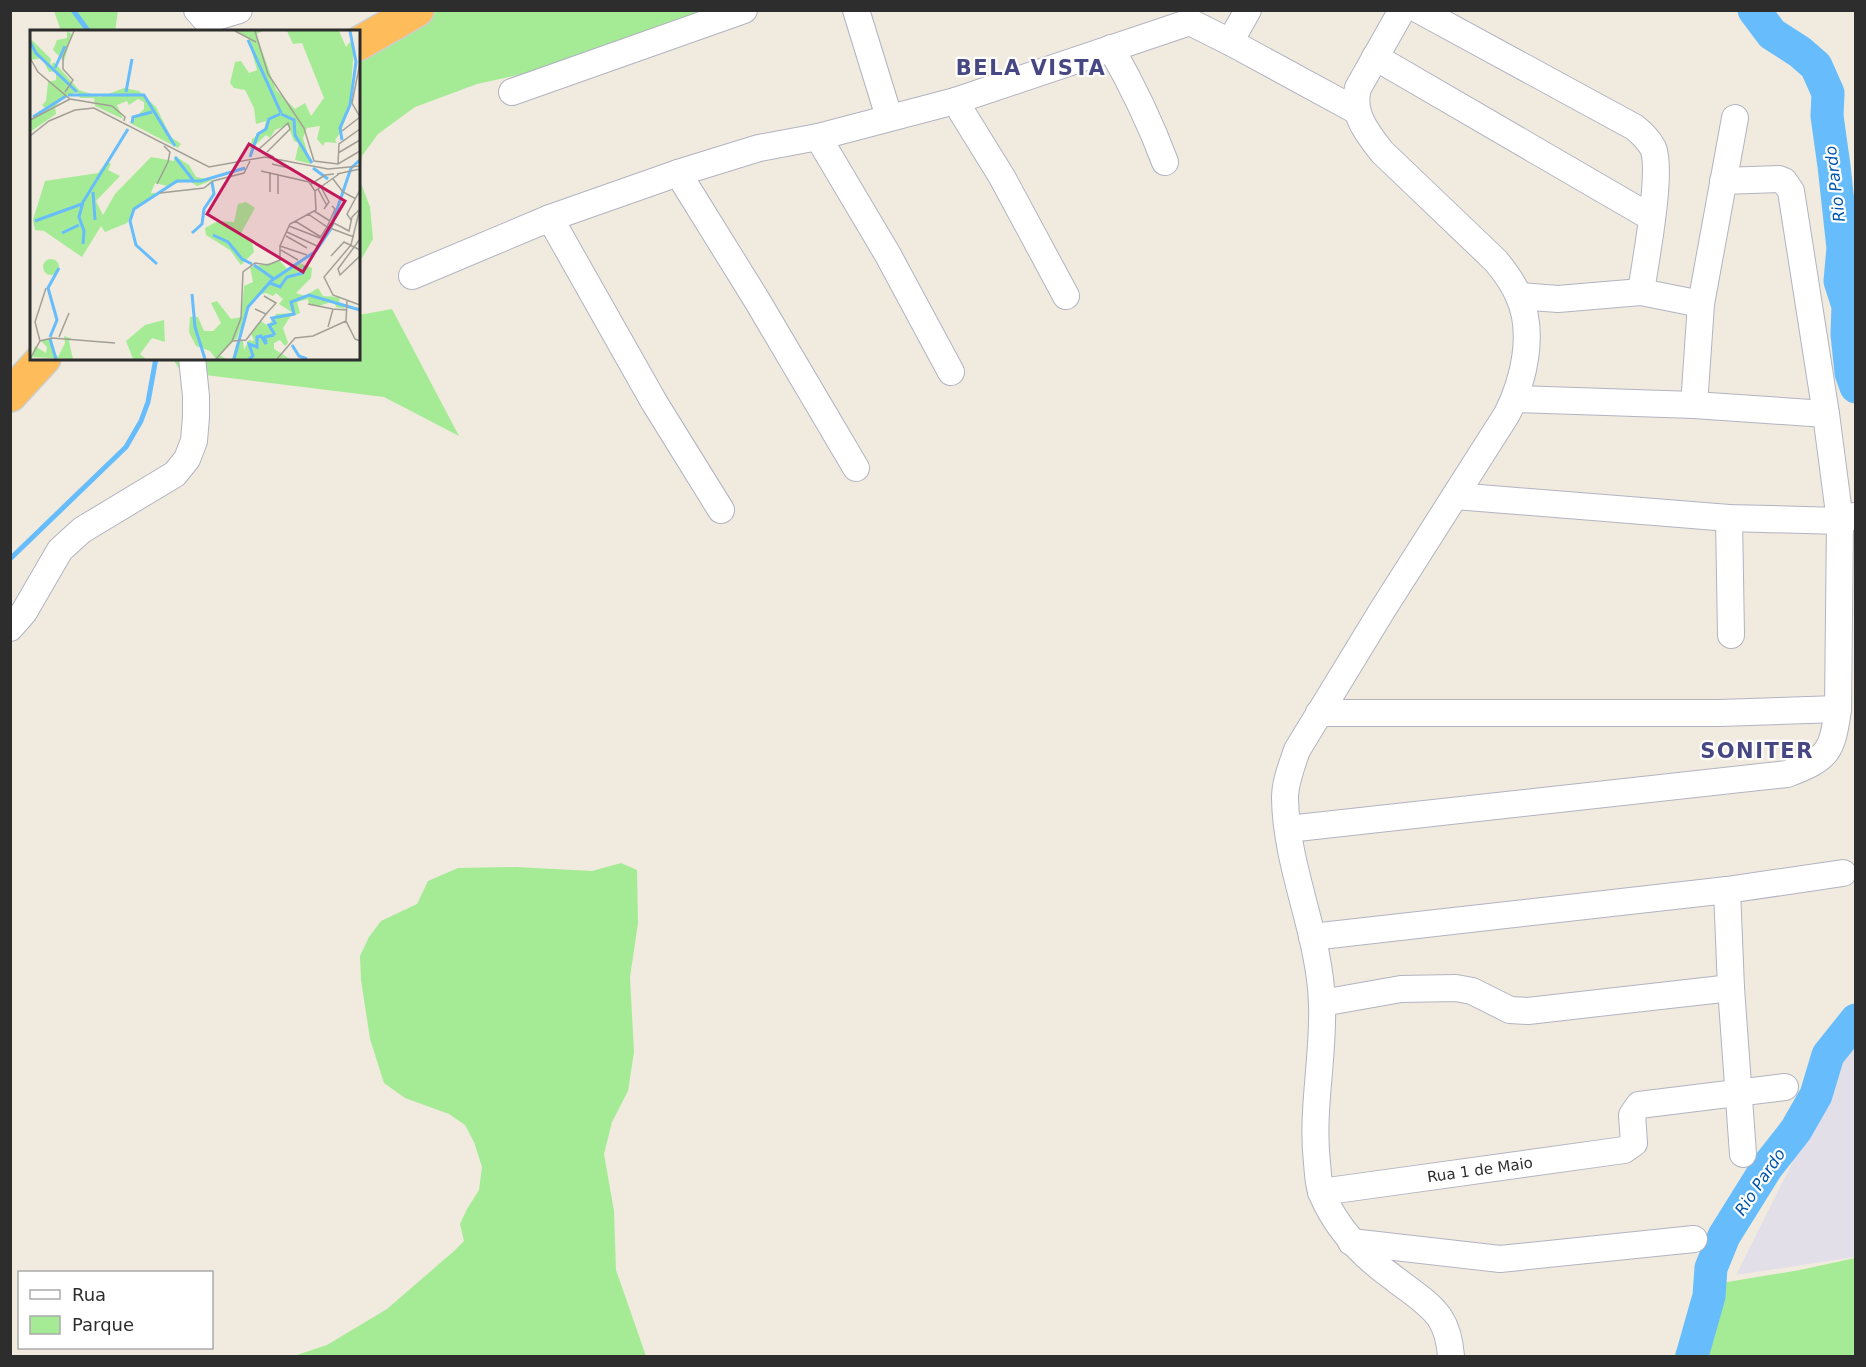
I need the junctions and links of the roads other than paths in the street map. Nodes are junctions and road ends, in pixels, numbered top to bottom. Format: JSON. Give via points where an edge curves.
{"nodes":[{"id":1,"x":197,"y":10,"type":"edge"},
{"id":2,"x":239,"y":10,"type":"edge"},
{"id":3,"x":417,"y":10,"type":"edge"},
{"id":4,"x":744,"y":10,"type":"edge"},
{"id":5,"x":856,"y":10,"type":"edge"},
{"id":6,"x":1248,"y":10,"type":"edge"},
{"id":7,"x":1402,"y":10,"type":"edge"},
{"id":8,"x":1419,"y":10,"type":"edge"},
{"id":9,"x":1200,"y":16,"type":"edge"},
{"id":10,"x":1230,"y":42,"type":"junction"},
{"id":11,"x":360,"y":43,"type":"edge"},
{"id":12,"x":1111,"y":48,"type":"junction"},
{"id":13,"x":1375,"y":57,"type":"junction"},
{"id":14,"x":512,"y":92,"type":"dead end"},
{"id":15,"x":955,"y":101,"type":"junction"},
{"id":16,"x":1357,"y":111,"type":"junction"},
{"id":17,"x":889,"y":117,"type":"junction"},
{"id":18,"x":1735,"y":118,"type":"dead end"},
{"id":19,"x":818,"y":137,"type":"junction"},
{"id":20,"x":1165,"y":162,"type":"dead end"},
{"id":21,"x":678,"y":173,"type":"junction"},
{"id":22,"x":1723,"y":182,"type":"junction"},
{"id":23,"x":550,"y":218,"type":"junction"},
{"id":24,"x":1652,"y":218,"type":"junction"},
{"id":25,"x":412,"y":276,"type":"dead end"},
{"id":26,"x":1641,"y":292,"type":"junction"},
{"id":27,"x":1066,"y":296,"type":"dead end"},
{"id":28,"x":1519,"y":296,"type":"junction"},
{"id":29,"x":1701,"y":304,"type":"junction"},
{"id":30,"x":42,"y":360,"type":"edge"},
{"id":31,"x":192,"y":360,"type":"edge"},
{"id":32,"x":951,"y":372,"type":"dead end"},
{"id":33,"x":10,"y":395,"type":"edge"},
{"id":34,"x":1515,"y":399,"type":"junction"},
{"id":35,"x":1694,"y":405,"type":"junction"},
{"id":36,"x":1826,"y":414,"type":"junction"},
{"id":37,"x":856,"y":468,"type":"dead end"},
{"id":38,"x":1455,"y":496,"type":"junction"},
{"id":39,"x":721,"y":510,"type":"dead end"},
{"id":40,"x":1729,"y":518,"type":"junction"},
{"id":41,"x":1848,"y":518,"type":"edge"},
{"id":42,"x":10,"y":628,"type":"edge"},
{"id":43,"x":1731,"y":635,"type":"dead end"},
{"id":44,"x":1838,"y":709,"type":"junction"},
{"id":45,"x":1319,"y":713,"type":"junction"},
{"id":46,"x":1288,"y":829,"type":"junction"},
{"id":47,"x":1843,"y":873,"type":"dead end"},
{"id":48,"x":1727,"y":890,"type":"junction"},
{"id":49,"x":1312,"y":937,"type":"junction"},
{"id":50,"x":1731,"y":988,"type":"junction"},
{"id":51,"x":1322,"y":1003,"type":"junction"},
{"id":52,"x":1785,"y":1087,"type":"dead end"},
{"id":53,"x":1738,"y":1094,"type":"junction"},
{"id":54,"x":1743,"y":1154,"type":"dead end"},
{"id":55,"x":1321,"y":1192,"type":"junction"},
{"id":56,"x":1695,"y":1239,"type":"dead end"},
{"id":57,"x":1351,"y":1242,"type":"junction"},
{"id":58,"x":1452,"y":1356,"type":"edge"}],
"edges":[{"from":1,"to":2,"type":"street","via":[[206,20]]},
{"from":3,"to":11,"type":"highway"},
{"from":4,"to":14,"type":"street"},
{"from":5,"to":17,"type":"street"},
{"from":6,"to":10,"type":"street"},
{"from":7,"to":13,"type":"street"},
{"from":8,"to":24,"type":"street","via":[[1634,127],[1647,138],[1656,165]]},
{"from":9,"to":10,"type":"street"},
{"from":9,"to":12,"type":"street"},
{"from":10,"to":16,"type":"street"},
{"from":12,"to":15,"type":"street"},
{"from":12,"to":20,"type":"street","via":[[1131,82]]},
{"from":13,"to":16,"type":"street","via":[[1358,88]]},
{"from":13,"to":24,"type":"street"},
{"from":15,"to":17,"type":"street"},
{"from":15,"to":27,"type":"street","via":[[1002,177]]},
{"from":16,"to":28,"type":"street","via":[[1382,152],[1496,261]]},
{"from":17,"to":19,"type":"street"},
{"from":18,"to":22,"type":"street"},
{"from":19,"to":21,"type":"street","via":[[759,148]]},
{"from":19,"to":32,"type":"street"},
{"from":21,"to":23,"type":"street"},
{"from":21,"to":37,"type":"street"},
{"from":22,"to":29,"type":"street"},
{"from":22,"to":36,"type":"street","via":[[1779,179],[1791,191]]},
{"from":23,"to":25,"type":"street"},
{"from":23,"to":39,"type":"street","via":[[654,402]]},
{"from":24,"to":26,"type":"street"},
{"from":26,"to":28,"type":"street","via":[[1558,298]]},
{"from":26,"to":29,"type":"street"},
{"from":28,"to":34,"type":"street","via":[[1526,354]]},
{"from":29,"to":35,"type":"street"},
{"from":30,"to":33,"type":"highway"},
{"from":31,"to":42,"type":"street","via":[[196,417],[194,441],[187,459],[175,474],[82,530],[60,550],[24,612]]},
{"from":34,"to":35,"type":"street"},
{"from":34,"to":38,"type":"street"},
{"from":35,"to":36,"type":"street"},
{"from":36,"to":41,"type":"street"},
{"from":38,"to":40,"type":"street"},
{"from":38,"to":45,"type":"street"},
{"from":40,"to":41,"type":"street"},
{"from":40,"to":43,"type":"street"},
{"from":41,"to":44,"type":"street"},
{"from":44,"to":45,"type":"street","via":[[1719,713]]},
{"from":44,"to":46,"type":"street","via":[[1834,738],[1824,755],[1787,774]]},
{"from":45,"to":46,"type":"street","via":[[1290,770],[1285,796]]},
{"from":46,"to":49,"type":"street"},
{"from":47,"to":48,"type":"street"},
{"from":48,"to":49,"type":"street"},
{"from":48,"to":50,"type":"street"},
{"from":49,"to":51,"type":"street"},
{"from":50,"to":51,"type":"street","via":[[1528,1011],[1510,1010],[1472,991],[1442,987],[1401,989]]},
{"from":50,"to":53,"type":"street"},
{"from":51,"to":55,"type":"street","via":[[1314,1138]]},
{"from":52,"to":53,"type":"street"},
{"from":53,"to":54,"type":"street"},
{"from":53,"to":55,"type":"street","name":"Rua 1 de Maio","via":[[1639,1105],[1632,1115],[1635,1139],[1624,1150]]},
{"from":55,"to":57,"type":"street"},
{"from":56,"to":57,"type":"street","via":[[1500,1259]]},
{"from":57,"to":58,"type":"street","via":[[1429,1305],[1441,1319]]}]}
